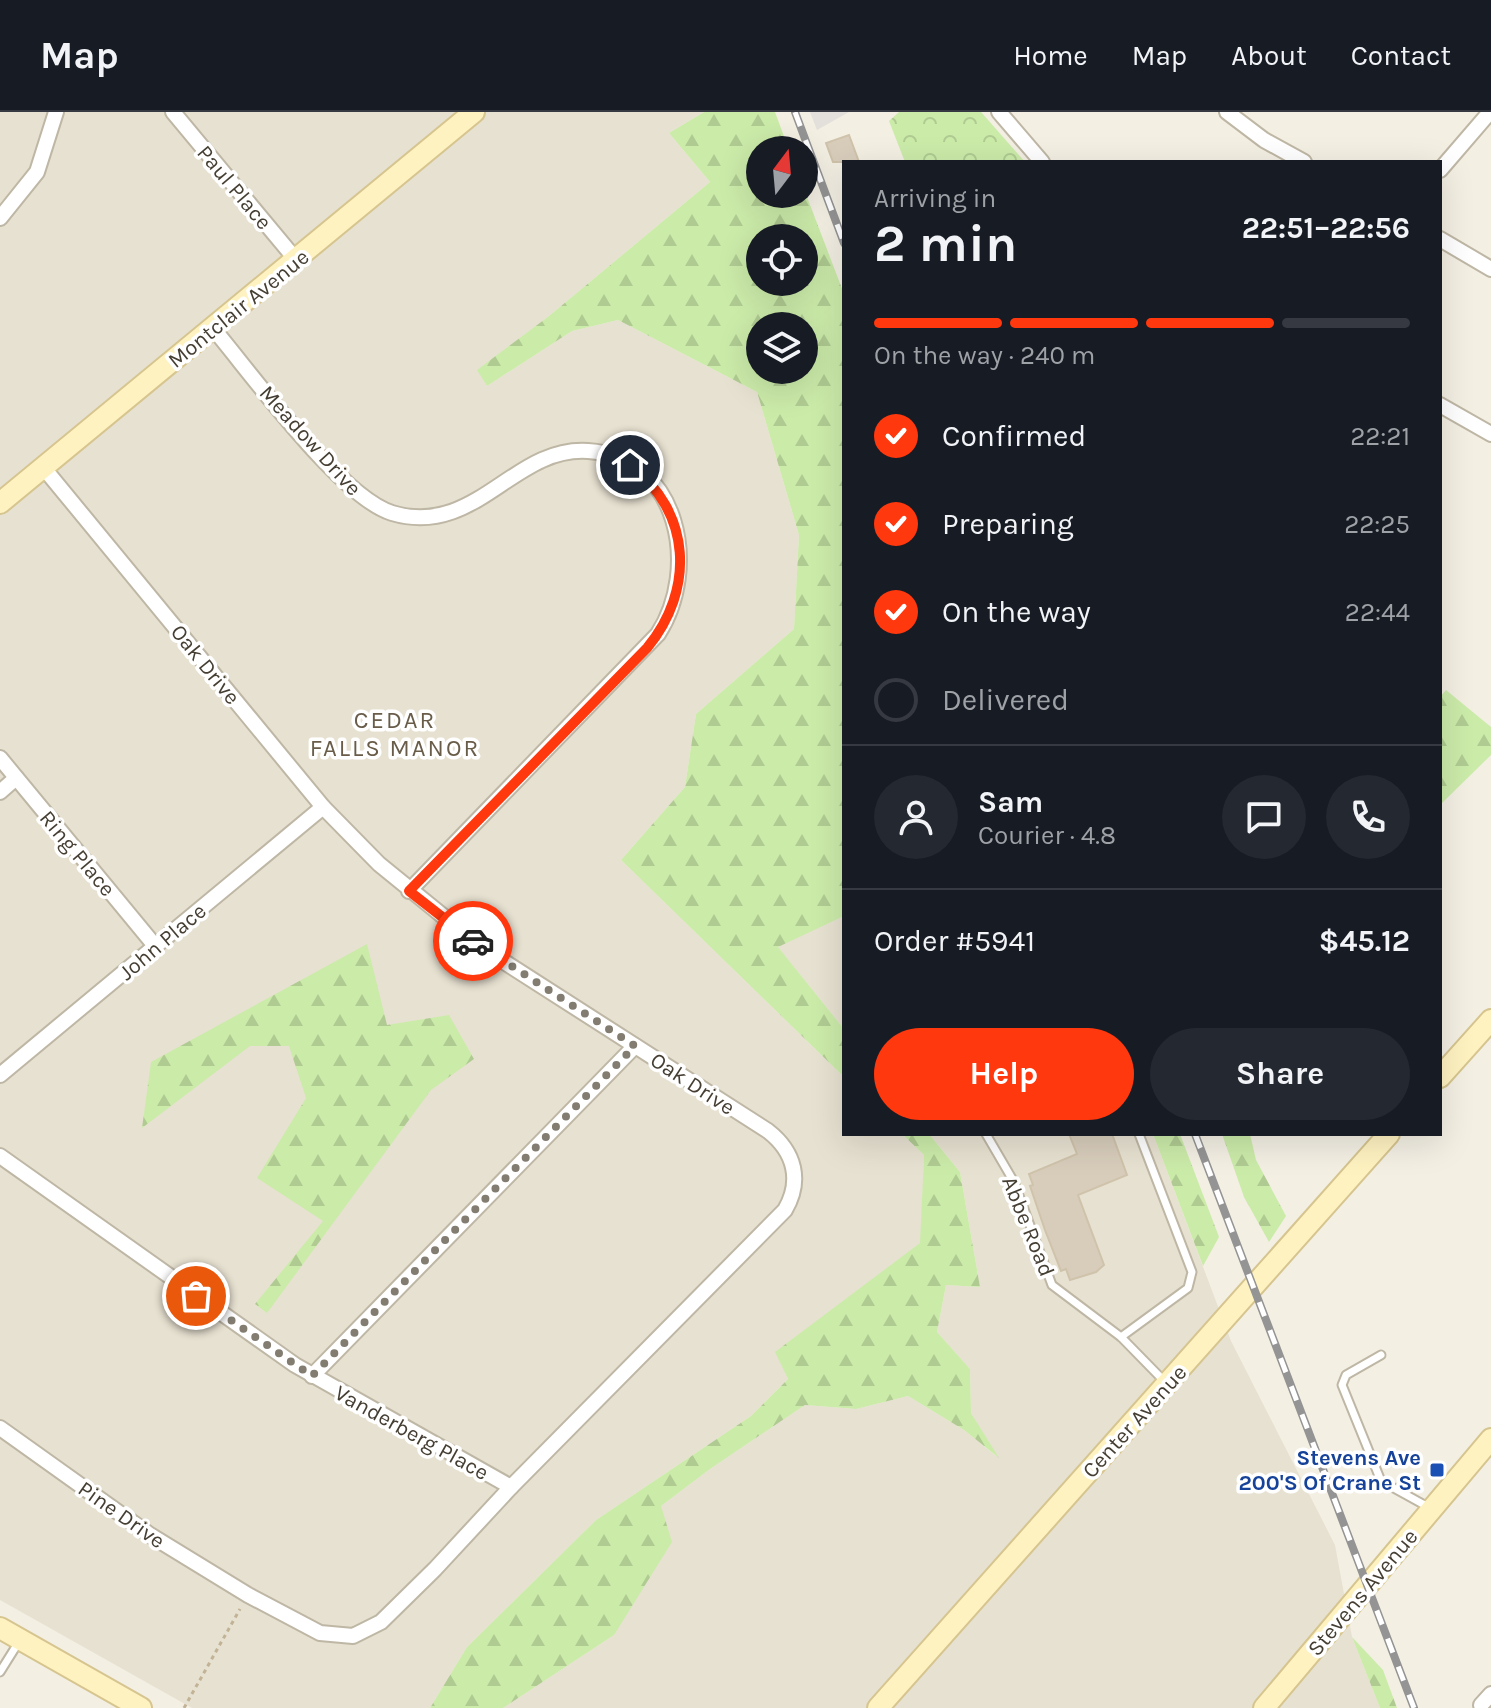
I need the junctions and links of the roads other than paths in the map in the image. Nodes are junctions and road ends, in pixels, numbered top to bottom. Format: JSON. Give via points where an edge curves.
{"nodes":[{"id":1,"x":56,"y":112,"type":"edge"},
{"id":2,"x":173,"y":112,"type":"edge"},
{"id":3,"x":474,"y":112,"type":"edge"},
{"id":4,"x":999,"y":112,"type":"edge"},
{"id":5,"x":1227,"y":112,"type":"edge"},
{"id":6,"x":1490,"y":112,"type":"edge"},
{"id":7,"x":1040,"y":160,"type":"edge"},
{"id":8,"x":1300,"y":160,"type":"edge"},
{"id":9,"x":1442,"y":168,"type":"edge"},
{"id":10,"x":0,"y":218,"type":"edge"},
{"id":11,"x":1442,"y":240,"type":"edge"},
{"id":12,"x":297,"y":261,"type":"junction"},
{"id":13,"x":1491,"y":269,"type":"edge"},
{"id":14,"x":212,"y":327,"type":"junction"},
{"id":15,"x":1442,"y":406,"type":"edge"},
{"id":16,"x":1491,"y":434,"type":"edge"},
{"id":17,"x":43,"y":467,"type":"junction"},
{"id":18,"x":0,"y":503,"type":"edge"},
{"id":19,"x":0,"y":758,"type":"edge"},
{"id":20,"x":16,"y":778,"type":"junction"},
{"id":21,"x":0,"y":792,"type":"edge"},
{"id":22,"x":323,"y":807,"type":"junction"},
{"id":23,"x":409,"y":891,"type":"junction"},
{"id":24,"x":156,"y":947,"type":"junction"},
{"id":25,"x":1491,"y":1020,"type":"edge"},
{"id":26,"x":635,"y":1046,"type":"junction"},
{"id":27,"x":0,"y":1075,"type":"edge"},
{"id":28,"x":1442,"y":1075,"type":"edge"},
{"id":29,"x":987,"y":1136,"type":"edge"},
{"id":30,"x":1140,"y":1136,"type":"edge"},
{"id":31,"x":1387,"y":1136,"type":"edge"},
{"id":32,"x":0,"y":1156,"type":"edge"},
{"id":33,"x":1121,"y":1337,"type":"junction"},
{"id":34,"x":1381,"y":1355,"type":"dead end"},
{"id":35,"x":312,"y":1376,"type":"junction"},
{"id":36,"x":1167,"y":1384,"type":"junction"},
{"id":37,"x":0,"y":1428,"type":"edge"},
{"id":38,"x":1491,"y":1439,"type":"edge"},
{"id":39,"x":511,"y":1487,"type":"junction"},
{"id":40,"x":1432,"y":1509,"type":"junction"},
{"id":41,"x":248,"y":1595,"type":"joint"},
{"id":42,"x":0,"y":1628,"type":"edge"},
{"id":43,"x":20,"y":1640,"type":"junction"},
{"id":44,"x":0,"y":1672,"type":"edge"},
{"id":45,"x":141,"y":1708,"type":"edge"},
{"id":46,"x":878,"y":1708,"type":"edge"},
{"id":47,"x":1264,"y":1708,"type":"edge"}],
"edges":[{"from":1,"to":10,"type":"street","via":[[37,172]]},
{"from":2,"to":12,"type":"street","name":"Paul Place"},
{"from":3,"to":12,"type":"street","name":"Montclair Avenue"},
{"from":4,"to":7,"type":"street"},
{"from":5,"to":8,"type":"street"},
{"from":6,"to":9,"type":"street"},
{"from":11,"to":13,"type":"street"},
{"from":12,"to":14,"type":"street","name":"Montclair Avenue"},
{"from":14,"to":17,"type":"street","name":"Montclair Avenue"},
{"from":14,"to":23,"type":"street","name":"Meadow Drive","via":[[345,484],[379,508],[423,517],[455,512],[540,461],[564,452],[589,451],[617,458],[642,474],[673,518],[681,570],[675,604],[658,634]]},
{"from":15,"to":16,"type":"street"},
{"from":17,"to":18,"type":"street","name":"Montclair Avenue"},
{"from":17,"to":22,"type":"street","name":"Oak Drive"},
{"from":19,"to":20,"type":"street","name":"Ring Place"},
{"from":20,"to":21,"type":"street"},
{"from":20,"to":24,"type":"street","name":"Ring Place"},
{"from":22,"to":23,"type":"street","name":"Oak Drive"},
{"from":22,"to":24,"type":"street","name":"John Place"},
{"from":23,"to":26,"type":"street","name":"Oak Drive","via":[[481,947]]},
{"from":24,"to":27,"type":"street","name":"John Place"},
{"from":25,"to":28,"type":"street"},
{"from":26,"to":35,"type":"street"},
{"from":26,"to":39,"type":"street","name":"Oak Drive","via":[[777,1138],[790,1156],[794,1190],[785,1210]]},
{"from":29,"to":33,"type":"lane","name":"Abbe Road","via":[[1014,1182],[1052,1285]]},
{"from":30,"to":33,"type":"lane","via":[[1192,1272],[1188,1288]]},
{"from":31,"to":36,"type":"street","name":"Center Avenue"},
{"from":32,"to":35,"type":"street","name":"Vanderberg Place"},
{"from":33,"to":36,"type":"lane","name":"Abbe Road"},
{"from":34,"to":40,"type":"lane","via":[[1346,1375],[1342,1385],[1381,1481]]},
{"from":35,"to":39,"type":"street","name":"Vanderberg Place"},
{"from":36,"to":46,"type":"street","name":"Center Avenue"},
{"from":37,"to":41,"type":"street","name":"Pine Drive","via":[[150,1535]]},
{"from":38,"to":40,"type":"street","name":"Stevens Avenue"},
{"from":39,"to":41,"type":"street","name":"Oak Drive","via":[[381,1622],[361,1634],[320,1633]]},
{"from":40,"to":47,"type":"street","name":"Stevens Avenue"},
{"from":42,"to":43,"type":"street"},
{"from":43,"to":44,"type":"lane"},
{"from":43,"to":45,"type":"street"}]}
